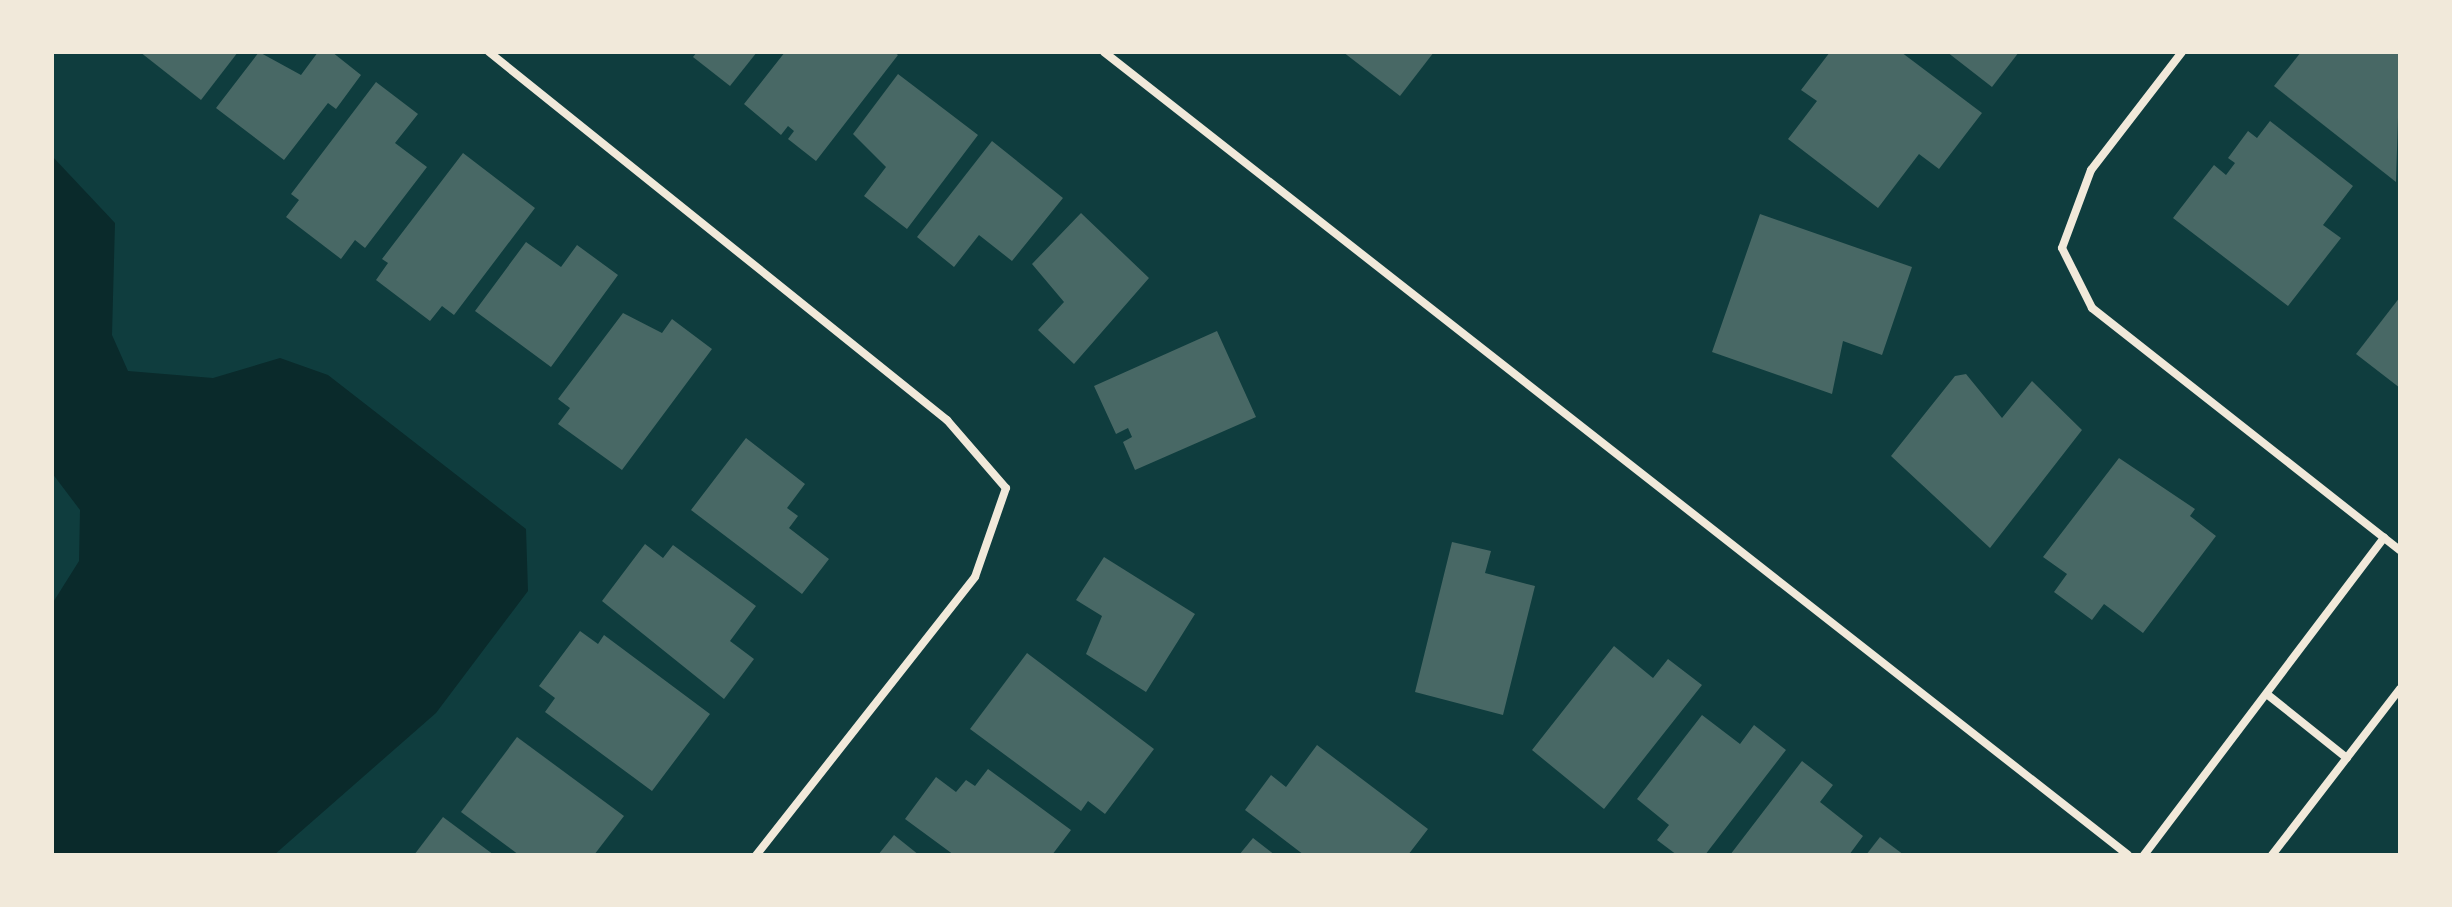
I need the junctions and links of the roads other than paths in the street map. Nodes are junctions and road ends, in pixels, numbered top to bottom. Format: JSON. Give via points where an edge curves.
{"nodes":[{"id":1,"x":489,"y":52,"type":"edge"},
{"id":2,"x":1104,"y":52,"type":"edge"},
{"id":3,"x":2182,"y":52,"type":"edge"},
{"id":4,"x":2384,"y":538,"type":"junction"},
{"id":5,"x":2400,"y":550,"type":"edge"},
{"id":6,"x":2400,"y":689,"type":"edge"},
{"id":7,"x":2268,"y":695,"type":"junction"},
{"id":8,"x":2347,"y":758,"type":"junction"},
{"id":9,"x":756,"y":855,"type":"edge"},
{"id":10,"x":2128,"y":855,"type":"edge"},
{"id":11,"x":2144,"y":855,"type":"edge"},
{"id":12,"x":2272,"y":855,"type":"edge"}],
"edges":[{"from":1,"to":9,"type":"street","via":[[947,420],[1006,488],[975,577]]},
{"from":2,"to":10,"type":"street"},
{"from":3,"to":4,"type":"street","via":[[2091,170],[2062,248],[2092,308]]},
{"from":4,"to":5,"type":"street"},
{"from":4,"to":7,"type":"street"},
{"from":6,"to":8,"type":"street"},
{"from":7,"to":8,"type":"street"},
{"from":7,"to":11,"type":"street"},
{"from":8,"to":12,"type":"street"}]}
